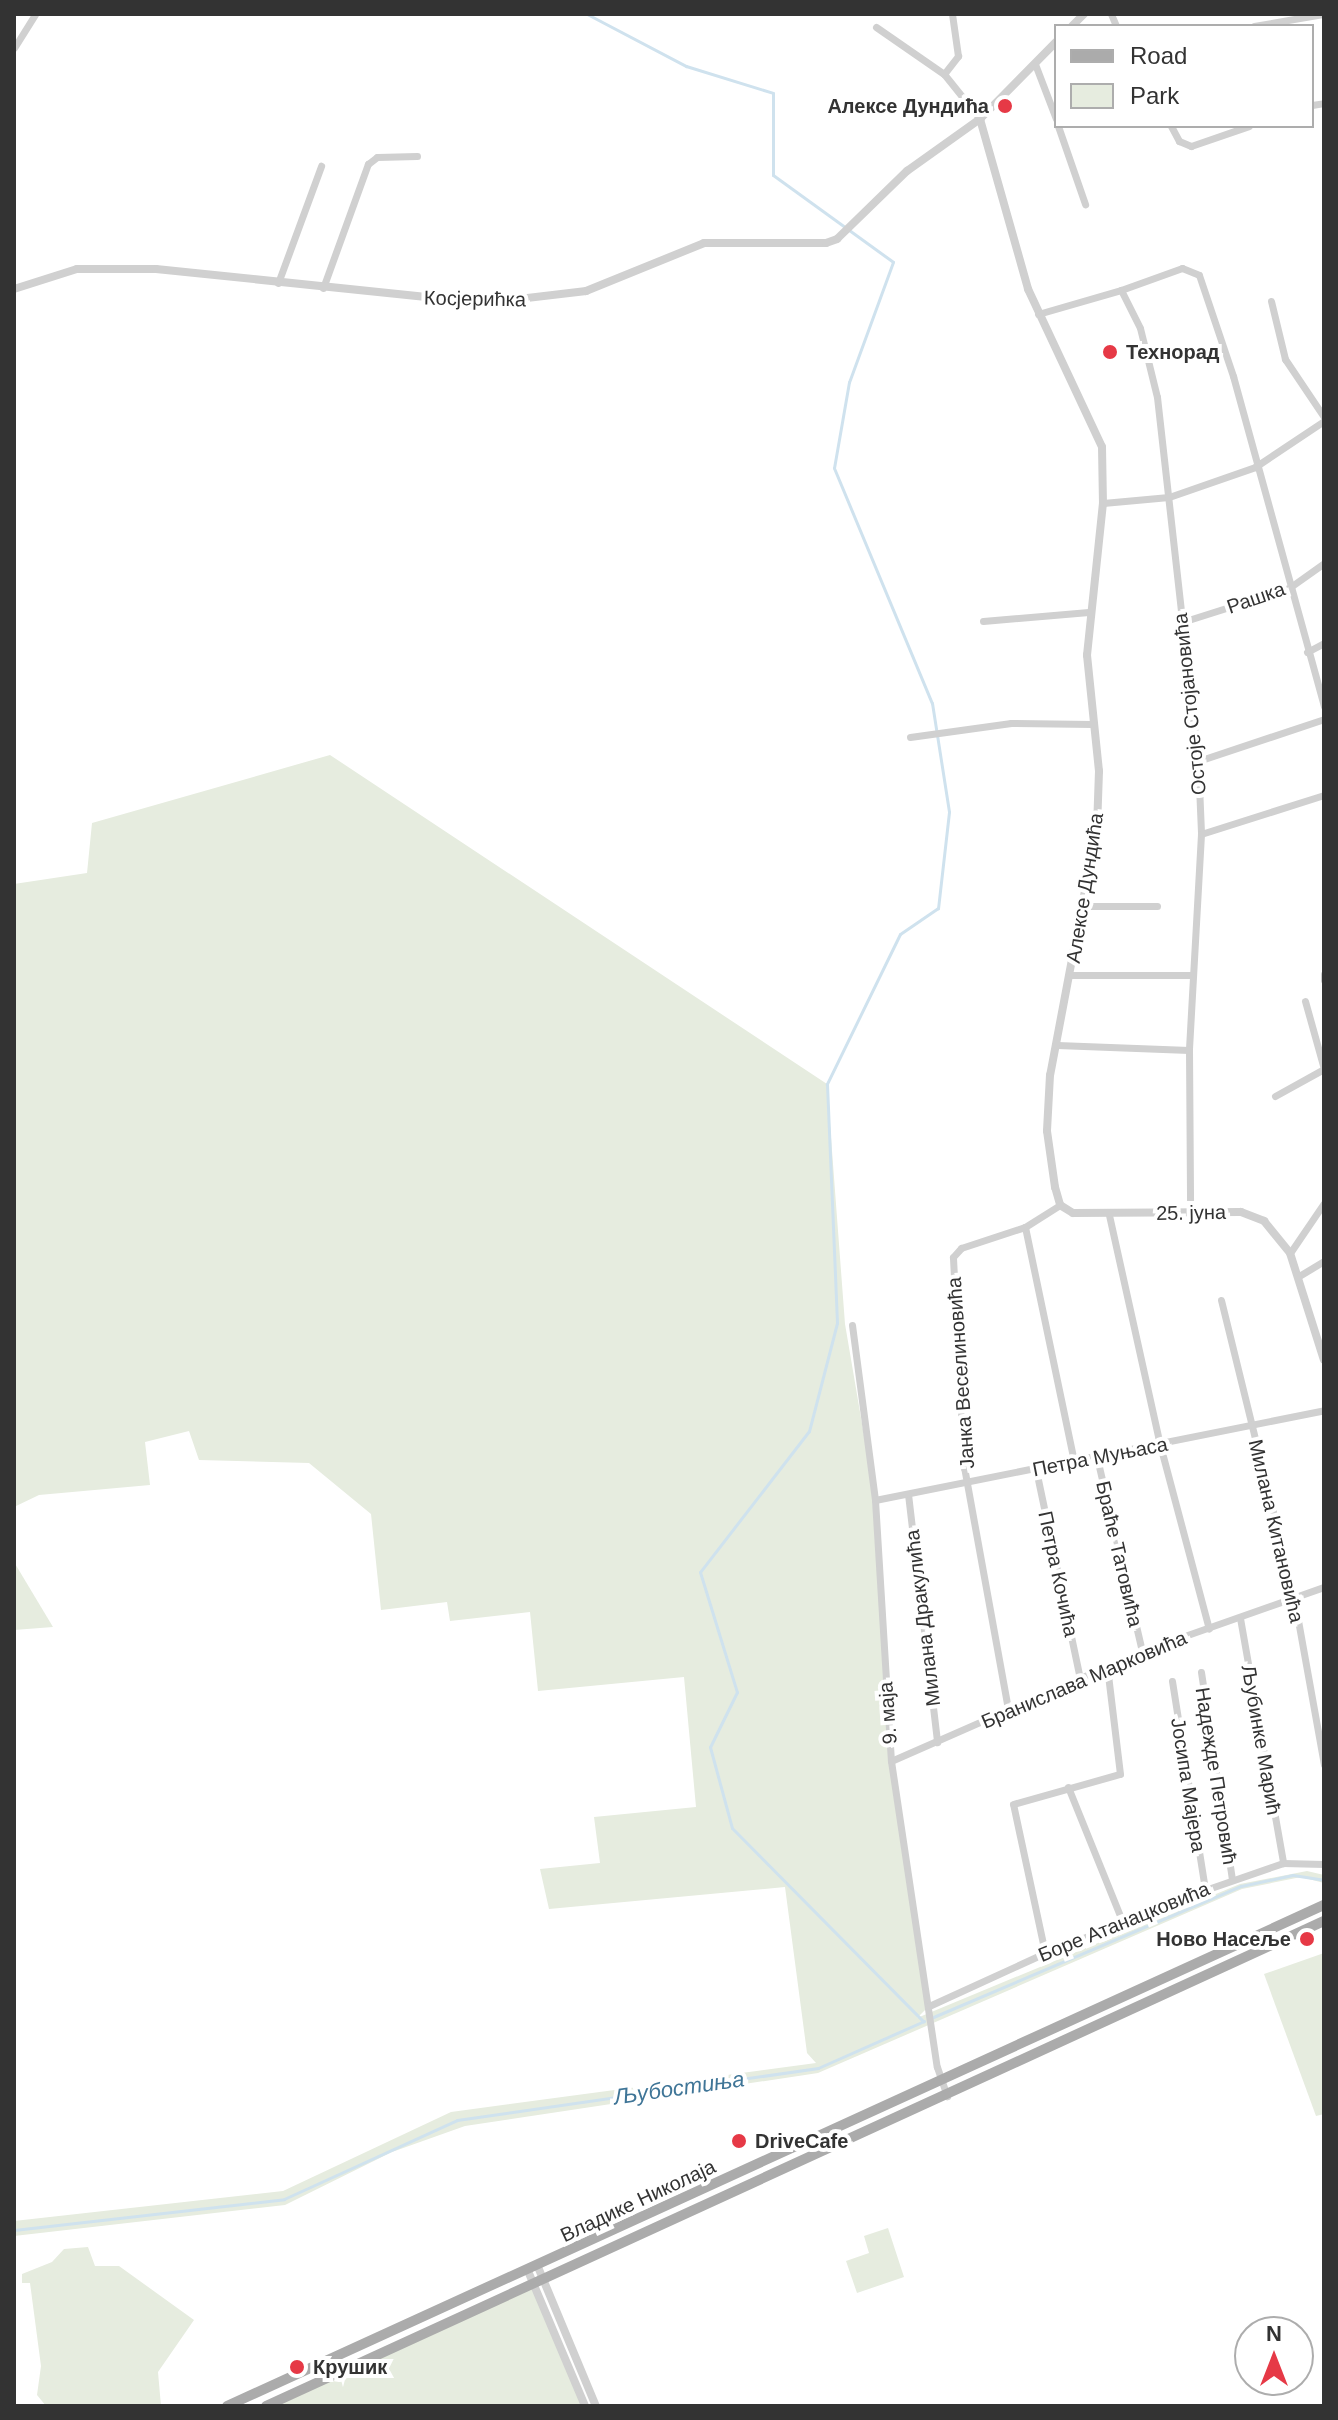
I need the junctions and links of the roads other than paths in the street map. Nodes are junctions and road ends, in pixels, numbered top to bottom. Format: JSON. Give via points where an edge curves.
{"nodes":[{"id":1,"x":35,"y":14,"type":"edge"},
{"id":2,"x":952,"y":14,"type":"edge"},
{"id":3,"x":1323,"y":14,"type":"edge"},
{"id":4,"x":1266,"y":24,"type":"edge"},
{"id":5,"x":876,"y":27,"type":"dead end"},
{"id":6,"x":1054,"y":44,"type":"edge"},
{"id":7,"x":14,"y":48,"type":"edge"},
{"id":8,"x":1035,"y":64,"type":"junction"},
{"id":9,"x":944,"y":74,"type":"junction"},
{"id":10,"x":1054,"y":114,"type":"edge"},
{"id":11,"x":980,"y":119,"type":"junction"},
{"id":12,"x":1059,"y":128,"type":"edge"},
{"id":13,"x":1172,"y":128,"type":"edge"},
{"id":14,"x":1243,"y":128,"type":"edge"},
{"id":15,"x":417,"y":156,"type":"dead end"},
{"id":16,"x":321,"y":166,"type":"dead end"},
{"id":17,"x":1085,"y":204,"type":"dead end"},
{"id":18,"x":278,"y":283,"type":"junction"},
{"id":19,"x":323,"y":288,"type":"junction"},
{"id":20,"x":14,"y":289,"type":"edge"},
{"id":21,"x":1121,"y":290,"type":"junction"},
{"id":22,"x":1271,"y":301,"type":"dead end"},
{"id":23,"x":1038,"y":314,"type":"junction"},
{"id":24,"x":1324,"y":419,"type":"edge"},
{"id":25,"x":1255,"y":467,"type":"junction"},
{"id":26,"x":1169,"y":497,"type":"junction"},
{"id":27,"x":1103,"y":503,"type":"junction"},
{"id":28,"x":1324,"y":563,"type":"edge"},
{"id":29,"x":1289,"y":588,"type":"junction"},
{"id":30,"x":1089,"y":612,"type":"junction"},
{"id":31,"x":983,"y":621,"type":"dead end"},
{"id":32,"x":1182,"y":622,"type":"junction"},
{"id":33,"x":1324,"y":643,"type":"edge"},
{"id":34,"x":1307,"y":652,"type":"junction"},
{"id":35,"x":1324,"y":707,"type":"edge"},
{"id":36,"x":1324,"y":719,"type":"edge"},
{"id":37,"x":1092,"y":724,"type":"junction"},
{"id":38,"x":910,"y":737,"type":"dead end"},
{"id":39,"x":1198,"y":761,"type":"junction"},
{"id":40,"x":1324,"y":795,"type":"edge"},
{"id":41,"x":1201,"y":834,"type":"junction"},
{"id":42,"x":1084,"y":906,"type":"junction"},
{"id":43,"x":1157,"y":906,"type":"dead end"},
{"id":44,"x":1324,"y":974,"type":"edge"},
{"id":45,"x":1071,"y":975,"type":"junction"},
{"id":46,"x":1193,"y":975,"type":"junction"},
{"id":47,"x":1324,"y":980,"type":"edge"},
{"id":48,"x":1305,"y":1001,"type":"dead end"},
{"id":49,"x":1057,"y":1045,"type":"junction"},
{"id":50,"x":1189,"y":1050,"type":"junction"},
{"id":51,"x":1324,"y":1069,"type":"edge"},
{"id":52,"x":1275,"y":1096,"type":"dead end"},
{"id":53,"x":1324,"y":1203,"type":"edge"},
{"id":54,"x":1060,"y":1205,"type":"junction"},
{"id":55,"x":1190,"y":1212,"type":"junction"},
{"id":56,"x":1109,"y":1215,"type":"junction"},
{"id":57,"x":1025,"y":1227,"type":"junction"},
{"id":58,"x":1290,"y":1253,"type":"junction"},
{"id":59,"x":1324,"y":1261,"type":"edge"},
{"id":60,"x":1299,"y":1276,"type":"junction"},
{"id":61,"x":1221,"y":1300,"type":"dead end"},
{"id":62,"x":852,"y":1325,"type":"dead end"},
{"id":63,"x":1324,"y":1360,"type":"edge"},
{"id":64,"x":1324,"y":1410,"type":"edge"},
{"id":65,"x":1250,"y":1426,"type":"junction"},
{"id":66,"x":1160,"y":1445,"type":"junction"},
{"id":67,"x":1097,"y":1458,"type":"junction"},
{"id":68,"x":1074,"y":1462,"type":"junction"},
{"id":69,"x":1036,"y":1470,"type":"junction"},
{"id":70,"x":969,"y":1483,"type":"junction"},
{"id":71,"x":908,"y":1494,"type":"junction"},
{"id":72,"x":875,"y":1500,"type":"junction"},
{"id":73,"x":1324,"y":1587,"type":"edge"},
{"id":74,"x":1294,"y":1598,"type":"junction"},
{"id":75,"x":1240,"y":1618,"type":"junction"},
{"id":76,"x":1209,"y":1629,"type":"junction"},
{"id":77,"x":1142,"y":1651,"type":"junction"},
{"id":78,"x":1107,"y":1666,"type":"junction"},
{"id":79,"x":1201,"y":1672,"type":"dead end"},
{"id":80,"x":1080,"y":1678,"type":"junction"},
{"id":81,"x":1172,"y":1681,"type":"dead end"},
{"id":82,"x":1008,"y":1709,"type":"junction"},
{"id":83,"x":937,"y":1742,"type":"junction"},
{"id":84,"x":891,"y":1761,"type":"junction"},
{"id":85,"x":1324,"y":1764,"type":"edge"},
{"id":86,"x":1068,"y":1787,"type":"junction"},
{"id":87,"x":1283,"y":1863,"type":"junction"},
{"id":88,"x":1324,"y":1864,"type":"edge"},
{"id":89,"x":1232,"y":1880,"type":"junction"},
{"id":90,"x":1205,"y":1890,"type":"junction"},
{"id":91,"x":1324,"y":1905,"type":"edge"},
{"id":92,"x":1324,"y":1921,"type":"edge"},
{"id":93,"x":1123,"y":1923,"type":"junction"},
{"id":94,"x":1045,"y":1953,"type":"junction"},
{"id":95,"x":929,"y":2006,"type":"junction"},
{"id":96,"x":941,"y":2080,"type":"junction"},
{"id":97,"x":947,"y":2097,"type":"junction"},
{"id":98,"x":533,"y":2269,"type":"junction"},
{"id":99,"x":543,"y":2280,"type":"junction"},
{"id":100,"x":531,"y":2285,"type":"junction"},
{"id":101,"x":227,"y":2406,"type":"edge"},
{"id":102,"x":266,"y":2406,"type":"edge"},
{"id":103,"x":585,"y":2406,"type":"edge"},
{"id":104,"x":596,"y":2406,"type":"edge"}],
"edges":[{"from":1,"to":7,"type":"street"},
{"from":2,"to":9,"type":"street","via":[[958,56]]},
{"from":3,"to":4,"type":"street"},
{"from":5,"to":9,"type":"street"},
{"from":6,"to":8,"type":"street","name":"Косјерићка"},
{"from":8,"to":10,"type":"street"},
{"from":8,"to":11,"type":"street","name":"Косјерићка"},
{"from":9,"to":11,"type":"street"},
{"from":11,"to":19,"type":"street","name":"Косјерићка","via":[[907,171],[837,239],[812,246],[741,240],[704,243],[586,291],[542,300],[484,303]]},
{"from":11,"to":23,"type":"street","name":"Алексе Дундића"},
{"from":12,"to":17,"type":"street"},
{"from":13,"to":14,"type":"street","via":[[1179,141],[1191,146]]},
{"from":15,"to":19,"type":"street","via":[[371,159]]},
{"from":16,"to":18,"type":"street"},
{"from":18,"to":19,"type":"street","name":"Косјерићка"},
{"from":18,"to":20,"type":"street","name":"Косјерићка","via":[[156,269],[77,269]]},
{"from":21,"to":23,"type":"street"},
{"from":21,"to":25,"type":"street","via":[[1182,268],[1199,275],[1233,376]]},
{"from":21,"to":26,"type":"street","name":"Остоје Стојановића","via":[[1146,351]]},
{"from":22,"to":24,"type":"street","via":[[1285,359]]},
{"from":23,"to":27,"type":"street","name":"Алексе Дундића","via":[[1100,439]]},
{"from":24,"to":25,"type":"street"},
{"from":25,"to":26,"type":"street"},
{"from":25,"to":29,"type":"street"},
{"from":26,"to":27,"type":"street"},
{"from":26,"to":32,"type":"street","name":"Остоје Стојановића"},
{"from":27,"to":30,"type":"street","name":"Алексе Дундића"},
{"from":28,"to":29,"type":"street","name":"Рашка"},
{"from":29,"to":32,"type":"street","name":"Рашка"},
{"from":29,"to":34,"type":"street"},
{"from":30,"to":31,"type":"street"},
{"from":30,"to":37,"type":"street","name":"Алексе Дундића"},
{"from":32,"to":39,"type":"street","name":"Остоје Стојановића"},
{"from":33,"to":34,"type":"street"},
{"from":34,"to":35,"type":"street"},
{"from":36,"to":39,"type":"street"},
{"from":37,"to":38,"type":"street","via":[[1011,723]]},
{"from":37,"to":42,"type":"street","name":"Алексе Дундића","via":[[1099,771],[1097,827]]},
{"from":39,"to":41,"type":"street","name":"Остоје Стојановића"},
{"from":40,"to":41,"type":"street"},
{"from":41,"to":46,"type":"street","name":"Остоје Стојановића"},
{"from":42,"to":43,"type":"street"},
{"from":42,"to":45,"type":"street","name":"Алексе Дундића"},
{"from":44,"to":47,"type":"street"},
{"from":45,"to":46,"type":"street"},
{"from":45,"to":49,"type":"street","name":"Алексе Дундића"},
{"from":46,"to":50,"type":"street","name":"Остоје Стојановића"},
{"from":48,"to":51,"type":"street"},
{"from":49,"to":50,"type":"street"},
{"from":49,"to":54,"type":"street","name":"Алексе Дундића","via":[[1047,1122]]},
{"from":50,"to":55,"type":"street","name":"Остоје Стојановића"},
{"from":51,"to":52,"type":"street"},
{"from":53,"to":58,"type":"street"},
{"from":54,"to":56,"type":"street","name":"25. јуна","via":[[1073,1213]]},
{"from":54,"to":57,"type":"street"},
{"from":55,"to":56,"type":"street","name":"25. јуна"},
{"from":55,"to":58,"type":"street","name":"25. јуна","via":[[1254,1215],[1279,1235]]},
{"from":56,"to":66,"type":"street"},
{"from":57,"to":68,"type":"street"},
{"from":57,"to":70,"type":"street","name":"Јанка Веселиновића","via":[[961,1248],[953,1257],[963,1462]]},
{"from":58,"to":60,"type":"street","name":"25. јуна"},
{"from":59,"to":60,"type":"street"},
{"from":60,"to":63,"type":"street","name":"25. јуна"},
{"from":61,"to":65,"type":"street","name":"Милана Китановића"},
{"from":62,"to":72,"type":"street","name":"9. маја"},
{"from":64,"to":65,"type":"street","name":"Петра Муњаса"},
{"from":65,"to":66,"type":"street","name":"Петра Муњаса"},
{"from":65,"to":74,"type":"street","name":"Милана Китановића"},
{"from":66,"to":67,"type":"street","name":"Петра Муњаса"},
{"from":66,"to":76,"type":"street"},
{"from":67,"to":68,"type":"street","name":"Петра Муњаса"},
{"from":67,"to":77,"type":"street","name":"Браће Татовића"},
{"from":68,"to":69,"type":"street","name":"Петра Муњаса"},
{"from":69,"to":70,"type":"street","name":"Петра Муњаса"},
{"from":69,"to":80,"type":"street","name":"Петра Кочића"},
{"from":70,"to":71,"type":"street","name":"Петра Муњаса"},
{"from":70,"to":82,"type":"street","name":"Јанка Веселиновића"},
{"from":71,"to":72,"type":"street","name":"Петра Муњаса"},
{"from":71,"to":83,"type":"street","name":"Милана Дракулића"},
{"from":72,"to":84,"type":"street","name":"9. маја"},
{"from":73,"to":74,"type":"street","name":"Бранислава Марковића"},
{"from":74,"to":75,"type":"street","name":"Бранислава Марковића"},
{"from":74,"to":85,"type":"street","name":"Милана Китановића"},
{"from":75,"to":76,"type":"street","name":"Бранислава Марковића"},
{"from":75,"to":87,"type":"street","name":"Љубинке Марић"},
{"from":76,"to":77,"type":"street","name":"Бранислава Марковића"},
{"from":77,"to":78,"type":"street","name":"Бранислава Марковића"},
{"from":78,"to":80,"type":"street","name":"Бранислава Марковића"},
{"from":78,"to":86,"type":"street","via":[[1121,1771]]},
{"from":79,"to":89,"type":"street","name":"Надежде Петровић"},
{"from":80,"to":82,"type":"street","name":"Бранислава Марковића"},
{"from":81,"to":90,"type":"street","name":"Јосипа Мајера"},
{"from":82,"to":83,"type":"street","name":"Бранислава Марковића"},
{"from":83,"to":84,"type":"street","name":"Бранислава Марковића"},
{"from":84,"to":95,"type":"street","name":"9. маја"},
{"from":86,"to":93,"type":"street"},
{"from":86,"to":94,"type":"street","via":[[1014,1801]]},
{"from":87,"to":88,"type":"street","name":"Боре Атанацковића"},
{"from":87,"to":89,"type":"street","name":"Боре Атанацковића"},
{"from":89,"to":90,"type":"street","name":"Боре Атанацковића"},
{"from":90,"to":93,"type":"street","name":"Боре Атанацковића"},
{"from":91,"to":96,"type":"main road","name":"Владике Николаја"},
{"from":92,"to":97,"type":"main road","name":"Владике Николаја"},
{"from":93,"to":94,"type":"street","name":"Боре Атанацковића"},
{"from":94,"to":95,"type":"street","name":"Боре Атанацковића"},
{"from":95,"to":96,"type":"street","name":"9. маја"},
{"from":96,"to":97,"type":"street","name":"9. маја"},
{"from":96,"to":98,"type":"main road","name":"Владике Николаја"},
{"from":97,"to":99,"type":"main road","name":"Владике Николаја"},
{"from":98,"to":99,"type":"street"},
{"from":98,"to":100,"type":"street"},
{"from":98,"to":101,"type":"main road","name":"Владике Николаја"},
{"from":99,"to":100,"type":"main road","name":"Владике Николаја"},
{"from":99,"to":104,"type":"street"},
{"from":100,"to":102,"type":"main road","name":"Владике Николаја"},
{"from":100,"to":103,"type":"street"}]}
